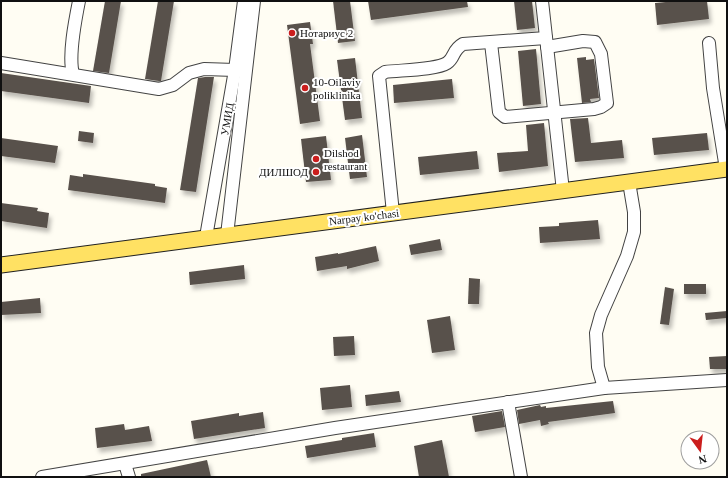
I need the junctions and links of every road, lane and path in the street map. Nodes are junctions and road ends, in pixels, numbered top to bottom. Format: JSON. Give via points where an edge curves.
{"nodes":[{"id":1,"x":79,"y":1,"type":"edge"},
{"id":2,"x":244,"y":1,"type":"edge"},
{"id":3,"x":254,"y":1,"type":"edge"},
{"id":4,"x":542,"y":1,"type":"edge"},
{"id":5,"x":546,"y":42,"type":"junction"},
{"id":6,"x":491,"y":43,"type":"junction"},
{"id":7,"x":708,"y":43,"type":"dead end"},
{"id":8,"x":1,"y":63,"type":"edge"},
{"id":9,"x":235,"y":70,"type":"junction"},
{"id":10,"x":73,"y":74,"type":"junction"},
{"id":11,"x":553,"y":112,"type":"junction"},
{"id":12,"x":726,"y":169,"type":"edge"},
{"id":13,"x":629,"y":182,"type":"junction"},
{"id":14,"x":563,"y":191,"type":"junction"},
{"id":15,"x":393,"y":213,"type":"junction"},
{"id":16,"x":227,"y":235,"type":"junction"},
{"id":17,"x":206,"y":237,"type":"junction"},
{"id":18,"x":1,"y":265,"type":"edge"},
{"id":19,"x":727,"y":380,"type":"edge"},
{"id":20,"x":604,"y":388,"type":"junction"},
{"id":21,"x":508,"y":402,"type":"junction"},
{"id":22,"x":125,"y":464,"type":"junction"},
{"id":23,"x":42,"y":477,"type":"edge"},
{"id":24,"x":128,"y":477,"type":"edge"},
{"id":25,"x":521,"y":477,"type":"edge"}],
"edges":[{"from":1,"to":10,"type":"street","via":[[71,57]]},
{"from":2,"to":9,"type":"street","name":"УМИД"},
{"from":3,"to":16,"type":"street","name":"УМИД"},
{"from":4,"to":5,"type":"street"},
{"from":5,"to":6,"type":"street"},
{"from":5,"to":11,"type":"street"},
{"from":5,"to":11,"type":"street","via":[[595,42],[601,54],[607,103],[594,109]]},
{"from":6,"to":11,"type":"street","via":[[499,112],[505,117]]},
{"from":6,"to":15,"type":"street","via":[[463,44],[457,47],[450,61],[441,66],[386,72],[379,76]]},
{"from":7,"to":12,"type":"street"},
{"from":8,"to":10,"type":"street"},
{"from":9,"to":10,"type":"street","via":[[204,70],[189,73],[173,85],[159,89]]},
{"from":9,"to":17,"type":"street","name":"УМИД"},
{"from":11,"to":14,"type":"street"},
{"from":12,"to":13,"type":"main road","name":"Narpay ko'chasi"},
{"from":13,"to":14,"type":"main road","name":"Narpay ko'chasi"},
{"from":13,"to":20,"type":"street","via":[[634,232],[596,333],[598,368]]},
{"from":14,"to":15,"type":"main road","name":"Narpay ko'chasi"},
{"from":15,"to":16,"type":"main road","name":"Narpay ko'chasi"},
{"from":16,"to":17,"type":"main road","name":"Narpay ko'chasi"},
{"from":17,"to":18,"type":"main road","name":"Narpay ko'chasi"},
{"from":19,"to":20,"type":"street"},
{"from":20,"to":21,"type":"street"},
{"from":21,"to":22,"type":"street","via":[[334,428]]},
{"from":21,"to":25,"type":"street"},
{"from":22,"to":23,"type":"street"},
{"from":22,"to":24,"type":"street"}]}
